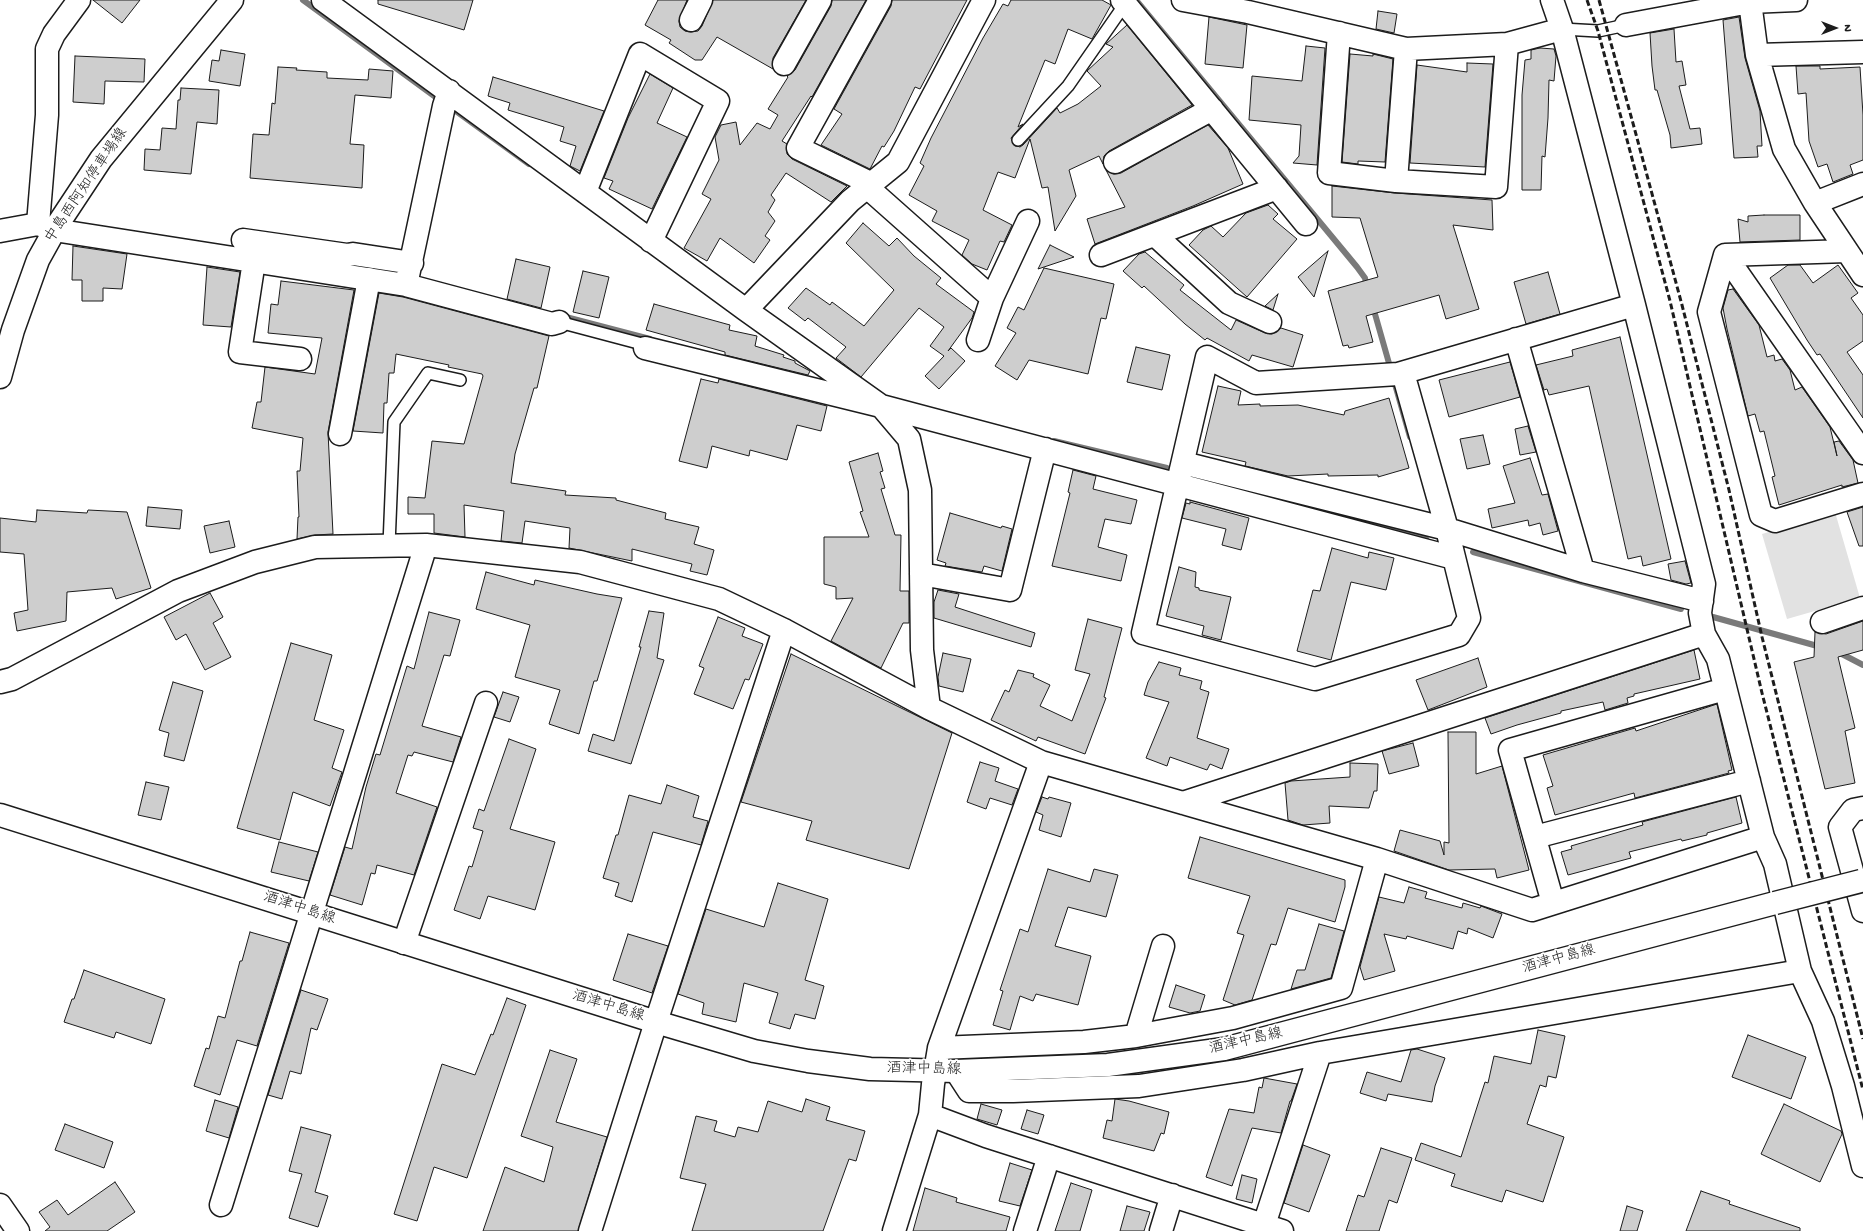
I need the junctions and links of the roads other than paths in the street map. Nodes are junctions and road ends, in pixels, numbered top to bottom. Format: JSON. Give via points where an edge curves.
{"nodes":[{"id":1,"x":79,"y":0,"type":"edge"},
{"id":2,"x":232,"y":0,"type":"edge"},
{"id":3,"x":323,"y":0,"type":"edge"},
{"id":4,"x":701,"y":0,"type":"edge"},
{"id":5,"x":820,"y":0,"type":"edge"},
{"id":6,"x":880,"y":0,"type":"edge"},
{"id":7,"x":984,"y":0,"type":"edge"},
{"id":8,"x":1183,"y":0,"type":"edge"},
{"id":9,"x":1552,"y":0,"type":"edge"},
{"id":10,"x":1796,"y":0,"type":"edge"},
{"id":11,"x":1124,"y":2,"type":"edge"},
{"id":12,"x":1750,"y":2,"type":"junction"},
{"id":13,"x":690,"y":20,"type":"dead end"},
{"id":14,"x":1626,"y":25,"type":"joint"},
{"id":15,"x":1562,"y":29,"type":"junction"},
{"id":16,"x":1339,"y":33,"type":"junction"},
{"id":17,"x":1507,"y":44,"type":"junction"},
{"id":18,"x":1406,"y":48,"type":"junction"},
{"id":19,"x":1863,"y":52,"type":"edge"},
{"id":20,"x":1758,"y":56,"type":"junction"},
{"id":21,"x":784,"y":64,"type":"dead end"},
{"id":22,"x":446,"y":99,"type":"junction"},
{"id":23,"x":1212,"y":109,"type":"junction"},
{"id":24,"x":1018,"y":140,"type":"dead end"},
{"id":25,"x":1115,"y":162,"type":"dead end"},
{"id":26,"x":1396,"y":181,"type":"junction"},
{"id":27,"x":1863,"y":184,"type":"edge"},
{"id":28,"x":870,"y":185,"type":"junction"},
{"id":29,"x":1277,"y":188,"type":"junction"},
{"id":30,"x":585,"y":192,"type":"junction"},
{"id":31,"x":1815,"y":203,"type":"junction"},
{"id":32,"x":1028,"y":221,"type":"dead end"},
{"id":33,"x":1306,"y":224,"type":"dead end"},
{"id":34,"x":46,"y":227,"type":"junction"},
{"id":35,"x":0,"y":231,"type":"edge"},
{"id":36,"x":1155,"y":235,"type":"junction"},
{"id":37,"x":242,"y":240,"type":"dead end"},
{"id":38,"x":652,"y":241,"type":"junction"},
{"id":39,"x":1847,"y":251,"type":"junction"},
{"id":40,"x":1101,"y":255,"type":"dead end"},
{"id":41,"x":1725,"y":255,"type":"junction"},
{"id":42,"x":254,"y":261,"type":"junction"},
{"id":43,"x":409,"y":275,"type":"junction"},
{"id":44,"x":1863,"y":275,"type":"edge"},
{"id":45,"x":369,"y":279,"type":"junction"},
{"id":46,"x":992,"y":298,"type":"junction"},
{"id":47,"x":1634,"y":305,"type":"junction"},
{"id":48,"x":746,"y":310,"type":"junction"},
{"id":49,"x":559,"y":322,"type":"joint"},
{"id":50,"x":1270,"y":322,"type":"dead end"},
{"id":51,"x":1516,"y":339,"type":"junction"},
{"id":52,"x":978,"y":340,"type":"dead end"},
{"id":53,"x":645,"y":348,"type":"joint"},
{"id":54,"x":300,"y":359,"type":"dead end"},
{"id":55,"x":1394,"y":374,"type":"junction"},
{"id":56,"x":0,"y":377,"type":"edge"},
{"id":57,"x":460,"y":380,"type":"dead end"},
{"id":58,"x":881,"y":406,"type":"junction"},
{"id":59,"x":340,"y":434,"type":"dead end"},
{"id":60,"x":1045,"y":449,"type":"junction"},
{"id":61,"x":1863,"y":453,"type":"edge"},
{"id":62,"x":1183,"y":463,"type":"junction"},
{"id":63,"x":1178,"y":484,"type":"junction"},
{"id":64,"x":1863,"y":494,"type":"edge"},
{"id":65,"x":1447,"y":529,"type":"junction"},
{"id":66,"x":426,"y":545,"type":"junction"},
{"id":67,"x":389,"y":546,"type":"junction"},
{"id":68,"x":1454,"y":558,"type":"junction"},
{"id":69,"x":1583,"y":571,"type":"junction"},
{"id":70,"x":921,"y":574,"type":"junction"},
{"id":71,"x":1702,"y":601,"type":"junction"},
{"id":72,"x":1863,"y":608,"type":"edge"},
{"id":73,"x":1822,"y":622,"type":"dead end"},
{"id":74,"x":784,"y":630,"type":"junction"},
{"id":75,"x":1704,"y":634,"type":"junction"},
{"id":76,"x":0,"y":682,"type":"edge"},
{"id":77,"x":1725,"y":689,"type":"junction"},
{"id":78,"x":486,"y":703,"type":"dead end"},
{"id":79,"x":929,"y":708,"type":"junction"},
{"id":80,"x":1041,"y":762,"type":"junction"},
{"id":81,"x":1749,"y":781,"type":"junction"},
{"id":82,"x":1183,"y":803,"type":"junction"},
{"id":83,"x":1863,"y":808,"type":"edge"},
{"id":84,"x":0,"y":815,"type":"edge"},
{"id":85,"x":1534,"y":837,"type":"junction"},
{"id":86,"x":1763,"y":837,"type":"junction"},
{"id":87,"x":1377,"y":860,"type":"junction"},
{"id":88,"x":1862,"y":881,"type":"edge"},
{"id":89,"x":1553,"y":903,"type":"junction"},
{"id":90,"x":1863,"y":911,"type":"edge"},
{"id":91,"x":311,"y":913,"type":"junction"},
{"id":92,"x":404,"y":943,"type":"junction"},
{"id":93,"x":1163,"y":946,"type":"dead end"},
{"id":94,"x":1800,"y":971,"type":"junction"},
{"id":95,"x":656,"y":1022,"type":"junction"},
{"id":96,"x":1136,"y":1036,"type":"junction"},
{"id":97,"x":939,"y":1048,"type":"junction"},
{"id":98,"x":1320,"y":1053,"type":"junction"},
{"id":99,"x":934,"y":1071,"type":"junction"},
{"id":100,"x":956,"y":1072,"type":"junction"},
{"id":101,"x":930,"y":1115,"type":"junction"},
{"id":102,"x":1049,"y":1156,"type":"junction"},
{"id":103,"x":1863,"y":1166,"type":"edge"},
{"id":104,"x":1172,"y":1195,"type":"junction"},
{"id":105,"x":0,"y":1205,"type":"edge"},
{"id":106,"x":221,"y":1205,"type":"dead end"},
{"id":107,"x":1269,"y":1229,"type":"edge"},
{"id":108,"x":18,"y":1231,"type":"edge"},
{"id":109,"x":590,"y":1231,"type":"edge"},
{"id":110,"x":894,"y":1231,"type":"edge"},
{"id":111,"x":1025,"y":1231,"type":"edge"},
{"id":112,"x":1161,"y":1231,"type":"edge"}],
"edges":[{"from":1,"to":34,"type":"main road","via":[[54,34],[48,48]]},
{"from":2,"to":34,"type":"main road","name":"中島西阿知停車場線"},
{"from":3,"to":22,"type":"main road"},
{"from":4,"to":13,"type":"main road"},
{"from":5,"to":21,"type":"main road"},
{"from":6,"to":28,"type":"main road","via":[[798,148]]},
{"from":7,"to":28,"type":"main road","via":[[898,162]]},
{"from":8,"to":16,"type":"main road"},
{"from":9,"to":15,"type":"main road"},
{"from":10,"to":12,"type":"main road"},
{"from":11,"to":23,"type":"main road"},
{"from":11,"to":24,"type":"lane","via":[[1068,86]]},
{"from":12,"to":14,"type":"main road"},
{"from":12,"to":20,"type":"main road"},
{"from":14,"to":15,"type":"lane","via":[[1598,31]]},
{"from":15,"to":17,"type":"main road"},
{"from":15,"to":47,"type":"main road"},
{"from":16,"to":18,"type":"main road"},
{"from":16,"to":26,"type":"main road","via":[[1329,173]]},
{"from":17,"to":18,"type":"main road"},
{"from":17,"to":26,"type":"main road","via":[[1496,186]]},
{"from":18,"to":26,"type":"main road"},
{"from":19,"to":20,"type":"main road"},
{"from":20,"to":31,"type":"main road","via":[[1784,149]]},
{"from":22,"to":30,"type":"main road"},
{"from":22,"to":43,"type":"main road"},
{"from":23,"to":25,"type":"main road"},
{"from":23,"to":29,"type":"main road"},
{"from":27,"to":31,"type":"main road"},
{"from":28,"to":46,"type":"main road"},
{"from":28,"to":48,"type":"main road","via":[[850,201]]},
{"from":29,"to":33,"type":"main road"},
{"from":29,"to":36,"type":"main road"},
{"from":30,"to":38,"type":"main road"},
{"from":30,"to":38,"type":"main road","via":[[640,54],[718,101]]},
{"from":31,"to":39,"type":"main road"},
{"from":32,"to":46,"type":"main road"},
{"from":34,"to":35,"type":"main road"},
{"from":34,"to":42,"type":"main road"},
{"from":34,"to":56,"type":"main road","name":"中島西阿知停車場線","via":[[38,260],[13,330]]},
{"from":36,"to":40,"type":"main road"},
{"from":36,"to":50,"type":"main road","via":[[1229,304]]},
{"from":37,"to":43,"type":"main road","via":[[353,254]]},
{"from":38,"to":48,"type":"main road"},
{"from":39,"to":41,"type":"main road"},
{"from":39,"to":44,"type":"main road"},
{"from":41,"to":61,"type":"main road"},
{"from":41,"to":64,"type":"main road","via":[[1709,312],[1761,515],[1775,521]]},
{"from":42,"to":45,"type":"main road"},
{"from":42,"to":54,"type":"main road","via":[[240,352]]},
{"from":43,"to":45,"type":"main road"},
{"from":43,"to":49,"type":"main road","via":[[552,324]]},
{"from":45,"to":59,"type":"main road"},
{"from":46,"to":52,"type":"main road"},
{"from":47,"to":51,"type":"main road"},
{"from":47,"to":71,"type":"main road","via":[[1704,584]]},
{"from":48,"to":58,"type":"main road"},
{"from":49,"to":53,"type":"lane","via":[[642,344]]},
{"from":51,"to":55,"type":"main road"},
{"from":51,"to":69,"type":"main road"},
{"from":53,"to":58,"type":"main road"},
{"from":55,"to":62,"type":"main road","via":[[1256,383],[1207,357]]},
{"from":55,"to":65,"type":"main road"},
{"from":57,"to":67,"type":"lane","via":[[428,373],[394,422]]},
{"from":58,"to":60,"type":"main road"},
{"from":58,"to":70,"type":"main road","via":[[909,439],[920,490]]},
{"from":60,"to":63,"type":"main road"},
{"from":60,"to":70,"type":"main road","via":[[1010,590]]},
{"from":62,"to":63,"type":"main road"},
{"from":62,"to":65,"type":"main road"},
{"from":63,"to":68,"type":"main road"},
{"from":63,"to":68,"type":"main road","via":[[1143,633],[1315,679],[1459,635],[1469,618]]},
{"from":65,"to":68,"type":"main road"},
{"from":65,"to":69,"type":"main road"},
{"from":66,"to":67,"type":"main road"},
{"from":66,"to":74,"type":"main road","via":[[580,562],[719,599]]},
{"from":66,"to":91,"type":"main road"},
{"from":67,"to":76,"type":"main road","via":[[315,547],[255,562],[178,591],[12,679]]},
{"from":69,"to":71,"type":"main road"},
{"from":70,"to":79,"type":"main road","via":[[922,650]]},
{"from":71,"to":75,"type":"main road","via":[[1700,613]]},
{"from":72,"to":73,"type":"main road"},
{"from":74,"to":79,"type":"main road"},
{"from":74,"to":95,"type":"main road"},
{"from":75,"to":77,"type":"main road","via":[[1718,659]]},
{"from":75,"to":82,"type":"main road"},
{"from":77,"to":81,"type":"main road"},
{"from":77,"to":85,"type":"main road","via":[[1510,750]]},
{"from":78,"to":92,"type":"main road"},
{"from":79,"to":80,"type":"main road"},
{"from":80,"to":82,"type":"main road"},
{"from":80,"to":97,"type":"main road"},
{"from":81,"to":85,"type":"main road"},
{"from":81,"to":86,"type":"main road"},
{"from":82,"to":87,"type":"main road"},
{"from":83,"to":90,"type":"main road","via":[[1853,810],[1840,828]]},
{"from":84,"to":91,"type":"main road","name":"酒津中島線"},
{"from":85,"to":89,"type":"main road"},
{"from":86,"to":89,"type":"main road"},
{"from":86,"to":94,"type":"main road","via":[[1775,864]]},
{"from":87,"to":89,"type":"main road","via":[[1532,910]]},
{"from":87,"to":96,"type":"main road","via":[[1341,988],[1233,1018]]},
{"from":88,"to":100,"type":"main road","name":"酒津中島線","bridge":true,"via":[[1224,1049],[1108,1065]]},
{"from":91,"to":92,"type":"main road","name":"酒津中島線"},
{"from":91,"to":106,"type":"main road"},
{"from":92,"to":95,"type":"main road","name":"酒津中島線"},
{"from":93,"to":96,"type":"main road"},
{"from":94,"to":98,"type":"main road"},
{"from":94,"to":103,"type":"main road","via":[[1823,1021],[1844,1086]]},
{"from":95,"to":99,"type":"main road","name":"酒津中島線","via":[[754,1051],[808,1061],[870,1069]]},
{"from":95,"to":109,"type":"main road"},
{"from":96,"to":97,"type":"main road","via":[[1084,1042]]},
{"from":97,"to":99,"type":"main road"},
{"from":98,"to":100,"type":"main road","via":[[1191,1079],[1093,1089],[969,1091]]},
{"from":98,"to":107,"type":"main road"},
{"from":99,"to":100,"type":"main road","name":"酒津中島線"},
{"from":99,"to":101,"type":"main road"},
{"from":101,"to":102,"type":"main road"},
{"from":101,"to":110,"type":"main road"},
{"from":102,"to":104,"type":"main road"},
{"from":102,"to":111,"type":"main road"},
{"from":104,"to":107,"type":"main road"},
{"from":104,"to":112,"type":"main road"},
{"from":105,"to":108,"type":"main road"}]}
